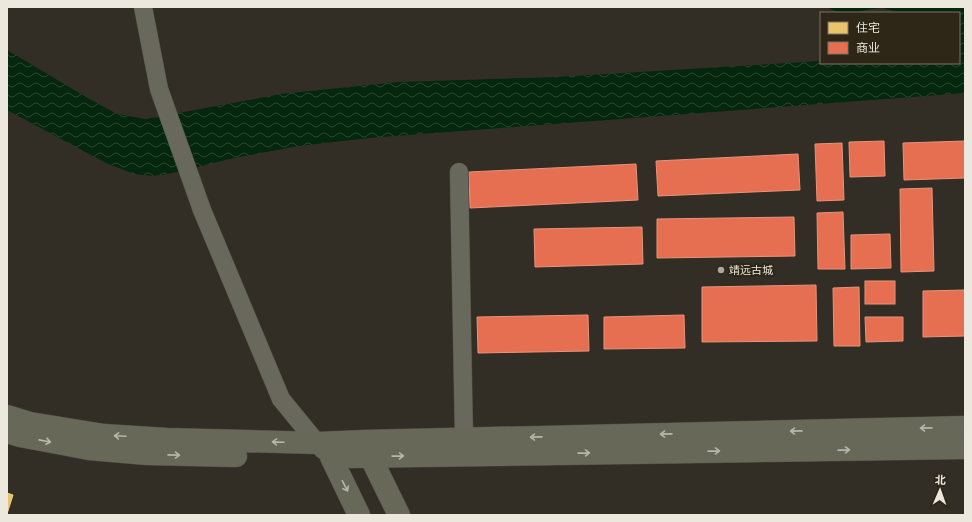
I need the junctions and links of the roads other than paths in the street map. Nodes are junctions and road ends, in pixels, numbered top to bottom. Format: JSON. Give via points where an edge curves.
{"nodes":[{"id":1,"x":144,"y":9,"type":"edge"},
{"id":2,"x":459,"y":172,"type":"dead end"},
{"id":3,"x":7,"y":416,"type":"edge"},
{"id":4,"x":965,"y":427,"type":"edge"},
{"id":5,"x":7,"y":432,"type":"edge"},
{"id":6,"x":464,"y":439,"type":"junction"},
{"id":7,"x":965,"y":448,"type":"edge"},
{"id":8,"x":367,"y":449,"type":"junction"},
{"id":9,"x":324,"y":450,"type":"junction"},
{"id":10,"x":359,"y":515,"type":"edge"},
{"id":11,"x":399,"y":515,"type":"edge"}],
"edges":[{"from":1,"to":9,"type":"street","via":[[158,89],[202,210],[281,399]]},
{"from":2,"to":6,"type":"street"},
{"from":9,"to":3,"type":"main road","one_way":true,"via":[[104,436],[30,423]]},
{"from":4,"to":6,"type":"main road","one_way":true},
{"from":5,"to":9,"type":"main road","one_way":true,"via":[[89,450],[147,454]]},
{"from":6,"to":8,"type":"main road"},
{"from":8,"to":7,"type":"main road","one_way":true},
{"from":8,"to":9,"type":"main road"},
{"from":8,"to":11,"type":"main road"},
{"from":9,"to":10,"type":"main road","one_way":true}]}
